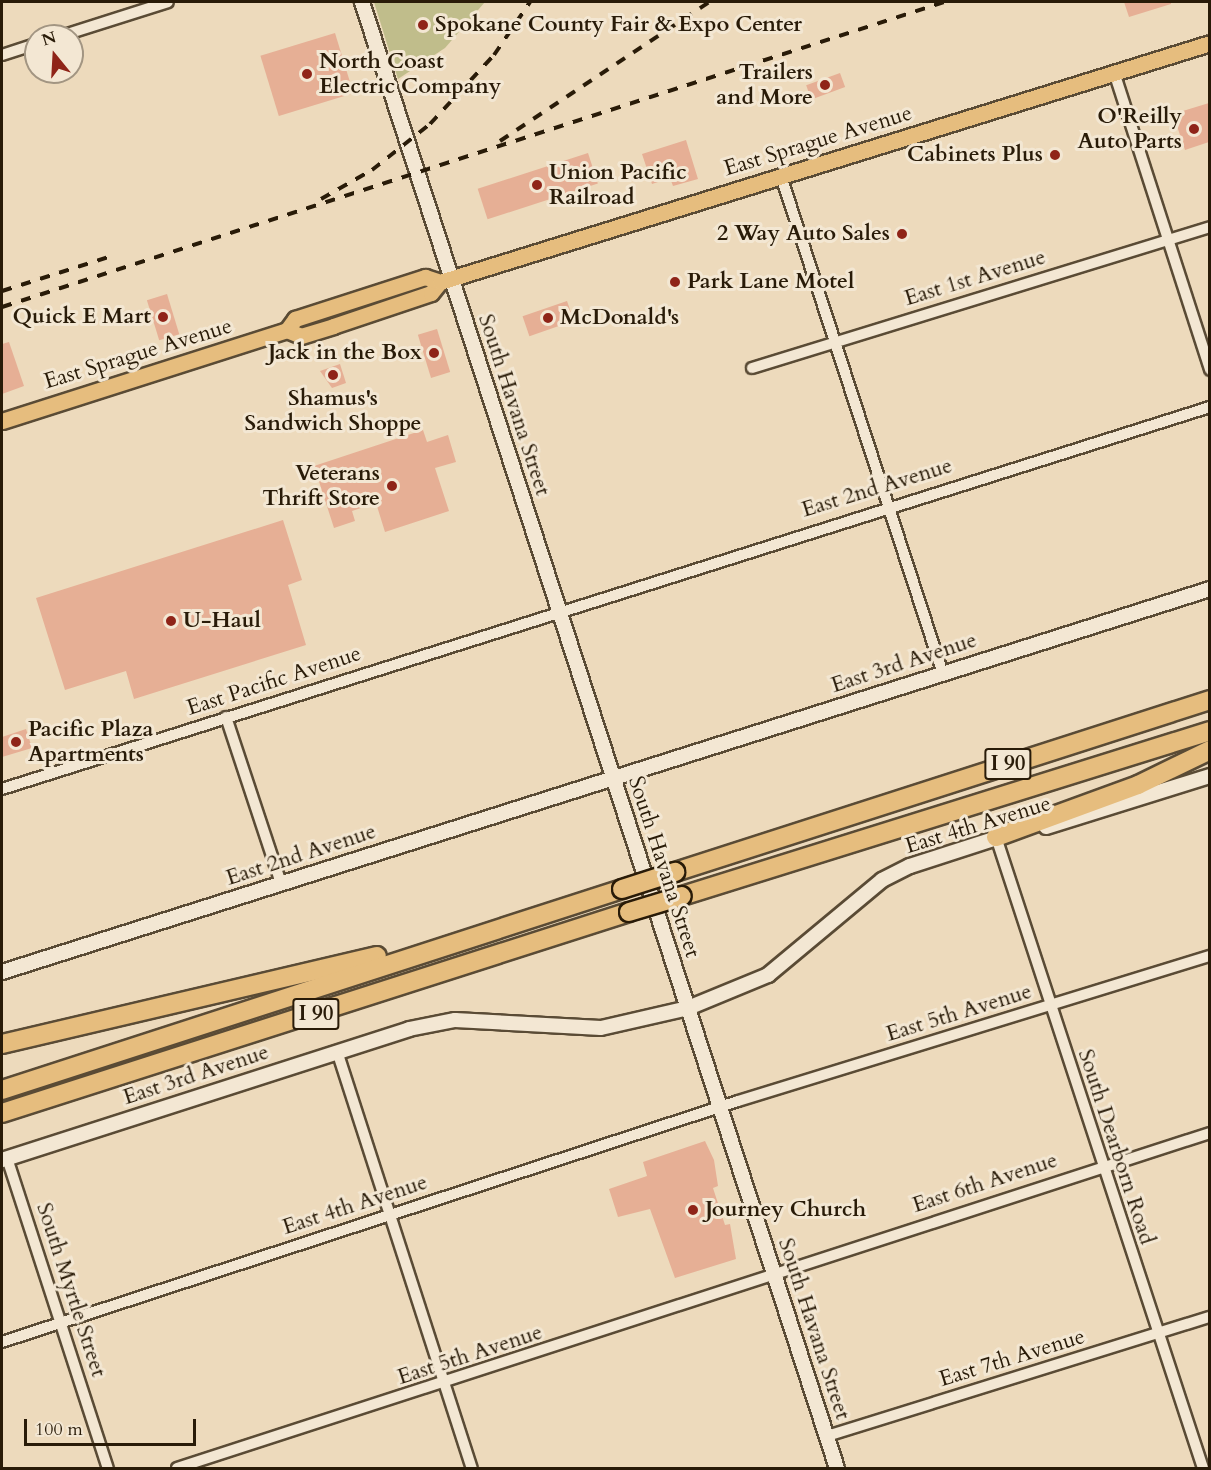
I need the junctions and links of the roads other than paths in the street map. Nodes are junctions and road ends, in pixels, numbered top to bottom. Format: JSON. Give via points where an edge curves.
{"nodes":[{"id":1,"x":168,"y":2,"type":"edge"},
{"id":2,"x":362,"y":2,"type":"edge"},
{"id":3,"x":84,"y":29,"type":"edge"},
{"id":4,"x":1209,"y":43,"type":"edge"},
{"id":5,"x":24,"y":48,"type":"edge"},
{"id":6,"x":2,"y":55,"type":"edge"},
{"id":7,"x":1114,"y":72,"type":"junction"},
{"id":8,"x":781,"y":176,"type":"junction"},
{"id":9,"x":1209,"y":227,"type":"edge"},
{"id":10,"x":1167,"y":238,"type":"junction"},
{"id":11,"x":445,"y":280,"type":"junction"},
{"id":12,"x":836,"y":341,"type":"junction"},
{"id":13,"x":752,"y":368,"type":"dead end"},
{"id":14,"x":1209,"y":370,"type":"edge"},
{"id":15,"x":1209,"y":407,"type":"edge"},
{"id":16,"x":2,"y":421,"type":"edge"},
{"id":17,"x":890,"y":506,"type":"junction"},
{"id":18,"x":1209,"y":590,"type":"edge"},
{"id":19,"x":558,"y":611,"type":"junction"},
{"id":20,"x":942,"y":671,"type":"junction"},
{"id":21,"x":1209,"y":700,"type":"edge"},
{"id":22,"x":226,"y":717,"type":"junction"},
{"id":23,"x":1209,"y":731,"type":"edge"},
{"id":24,"x":1209,"y":750,"type":"edge"},
{"id":25,"x":1209,"y":776,"type":"edge"},
{"id":26,"x":612,"y":777,"type":"junction"},
{"id":27,"x":2,"y":789,"type":"edge"},
{"id":28,"x":996,"y":837,"type":"junction"},
{"id":29,"x":281,"y":883,"type":"junction"},
{"id":30,"x":562,"y":908,"type":"junction"},
{"id":31,"x":1209,"y":956,"type":"edge"},
{"id":32,"x":2,"y":972,"type":"edge"},
{"id":33,"x":1049,"y":1006,"type":"junction"},
{"id":34,"x":688,"y":1008,"type":"junction"},
{"id":35,"x":2,"y":1044,"type":"edge"},
{"id":36,"x":337,"y":1051,"type":"junction"},
{"id":37,"x":2,"y":1090,"type":"edge"},
{"id":38,"x":721,"y":1110,"type":"junction"},
{"id":39,"x":2,"y":1113,"type":"edge"},
{"id":40,"x":1209,"y":1133,"type":"edge"},
{"id":41,"x":4,"y":1159,"type":"edge"},
{"id":42,"x":1102,"y":1166,"type":"junction"},
{"id":43,"x":390,"y":1216,"type":"junction"},
{"id":44,"x":775,"y":1276,"type":"junction"},
{"id":45,"x":1209,"y":1317,"type":"edge"},
{"id":46,"x":61,"y":1323,"type":"junction"},
{"id":47,"x":1157,"y":1334,"type":"junction"},
{"id":48,"x":2,"y":1342,"type":"edge"},
{"id":49,"x":445,"y":1383,"type":"junction"},
{"id":50,"x":826,"y":1436,"type":"junction"},
{"id":51,"x":108,"y":1468,"type":"edge"},
{"id":52,"x":177,"y":1468,"type":"edge"},
{"id":53,"x":472,"y":1468,"type":"edge"},
{"id":54,"x":837,"y":1468,"type":"edge"},
{"id":55,"x":1203,"y":1468,"type":"edge"}],
"edges":[{"from":1,"to":3,"type":"street"},
{"from":2,"to":11,"type":"street","name":"South Havana Street"},
{"from":4,"to":7,"type":"main road","name":"East Sprague Avenue"},
{"from":5,"to":6,"type":"street"},
{"from":7,"to":8,"type":"main road","name":"East Sprague Avenue"},
{"from":7,"to":10,"type":"street"},
{"from":8,"to":11,"type":"main road","name":"East Sprague Avenue"},
{"from":8,"to":12,"type":"street"},
{"from":9,"to":10,"type":"street","name":"East 1st Avenue"},
{"from":10,"to":12,"type":"street","name":"East 1st Avenue"},
{"from":10,"to":14,"type":"street"},
{"from":11,"to":16,"type":"main road","name":"East Sprague Avenue","via":[[432,293],[333,326],[301,336],[287,330]]},
{"from":11,"to":19,"type":"street","name":"South Havana Street"},
{"from":12,"to":13,"type":"street","name":"East 1st Avenue"},
{"from":12,"to":17,"type":"street"},
{"from":15,"to":17,"type":"street","name":"East 2nd Avenue"},
{"from":17,"to":19,"type":"street","name":"East 2nd Avenue"},
{"from":17,"to":20,"type":"street"},
{"from":18,"to":20,"type":"street","name":"East 3rd Avenue"},
{"from":19,"to":22,"type":"street","name":"East Pacific Avenue"},
{"from":19,"to":26,"type":"street","name":"South Havana Street"},
{"from":20,"to":26,"type":"street","name":"East 3rd Avenue"},
{"from":21,"to":30,"type":"highway","number":"I 90","bridge":true},
{"from":22,"to":27,"type":"street","name":"East Pacific Avenue"},
{"from":22,"to":29,"type":"street"},
{"from":23,"to":39,"type":"highway","number":"I 90","bridge":true},
{"from":24,"to":28,"type":"highway","via":[[1138,785]]},
{"from":25,"to":28,"type":"street","name":"East 4th Avenue","via":[[1046,827]]},
{"from":26,"to":29,"type":"street","name":"East 2nd Avenue"},
{"from":26,"to":34,"type":"street","name":"South Havana Street"},
{"from":28,"to":33,"type":"street","name":"South Dearborn Road"},
{"from":28,"to":34,"type":"street","name":"East 4th Avenue","via":[[910,866],[882,880],[768,975]]},
{"from":29,"to":32,"type":"street","name":"East 2nd Avenue"},
{"from":30,"to":35,"type":"highway","via":[[109,1022]]},
{"from":30,"to":37,"type":"highway","number":"I 90"},
{"from":31,"to":33,"type":"street","name":"East 5th Avenue"},
{"from":33,"to":38,"type":"street","name":"East 5th Avenue"},
{"from":33,"to":42,"type":"street","name":"South Dearborn Road"},
{"from":34,"to":36,"type":"street","name":"East 3rd Avenue","via":[[601,1028],[455,1020]]},
{"from":34,"to":38,"type":"street","name":"South Havana Street"},
{"from":36,"to":41,"type":"street","name":"East 3rd Avenue"},
{"from":36,"to":43,"type":"street"},
{"from":38,"to":43,"type":"street","name":"East 4th Avenue"},
{"from":38,"to":44,"type":"street","name":"South Havana Street"},
{"from":40,"to":42,"type":"street","name":"East 6th Avenue"},
{"from":41,"to":46,"type":"street","name":"South Myrtle Street"},
{"from":42,"to":44,"type":"street","name":"East 6th Avenue"},
{"from":42,"to":47,"type":"street","name":"South Dearborn Road"},
{"from":43,"to":46,"type":"street","name":"East 4th Avenue"},
{"from":43,"to":49,"type":"street"},
{"from":44,"to":49,"type":"street","name":"East 5th Avenue"},
{"from":44,"to":50,"type":"street","name":"South Havana Street"},
{"from":45,"to":47,"type":"street","name":"East 7th Avenue"},
{"from":46,"to":48,"type":"street","name":"East 4th Avenue"},
{"from":46,"to":51,"type":"street","name":"South Myrtle Street"},
{"from":47,"to":50,"type":"street","name":"East 7th Avenue"},
{"from":47,"to":55,"type":"street","name":"South Dearborn Road"},
{"from":49,"to":52,"type":"street","name":"East 5th Avenue"},
{"from":49,"to":53,"type":"street"},
{"from":50,"to":54,"type":"street","name":"South Havana Street"}]}
